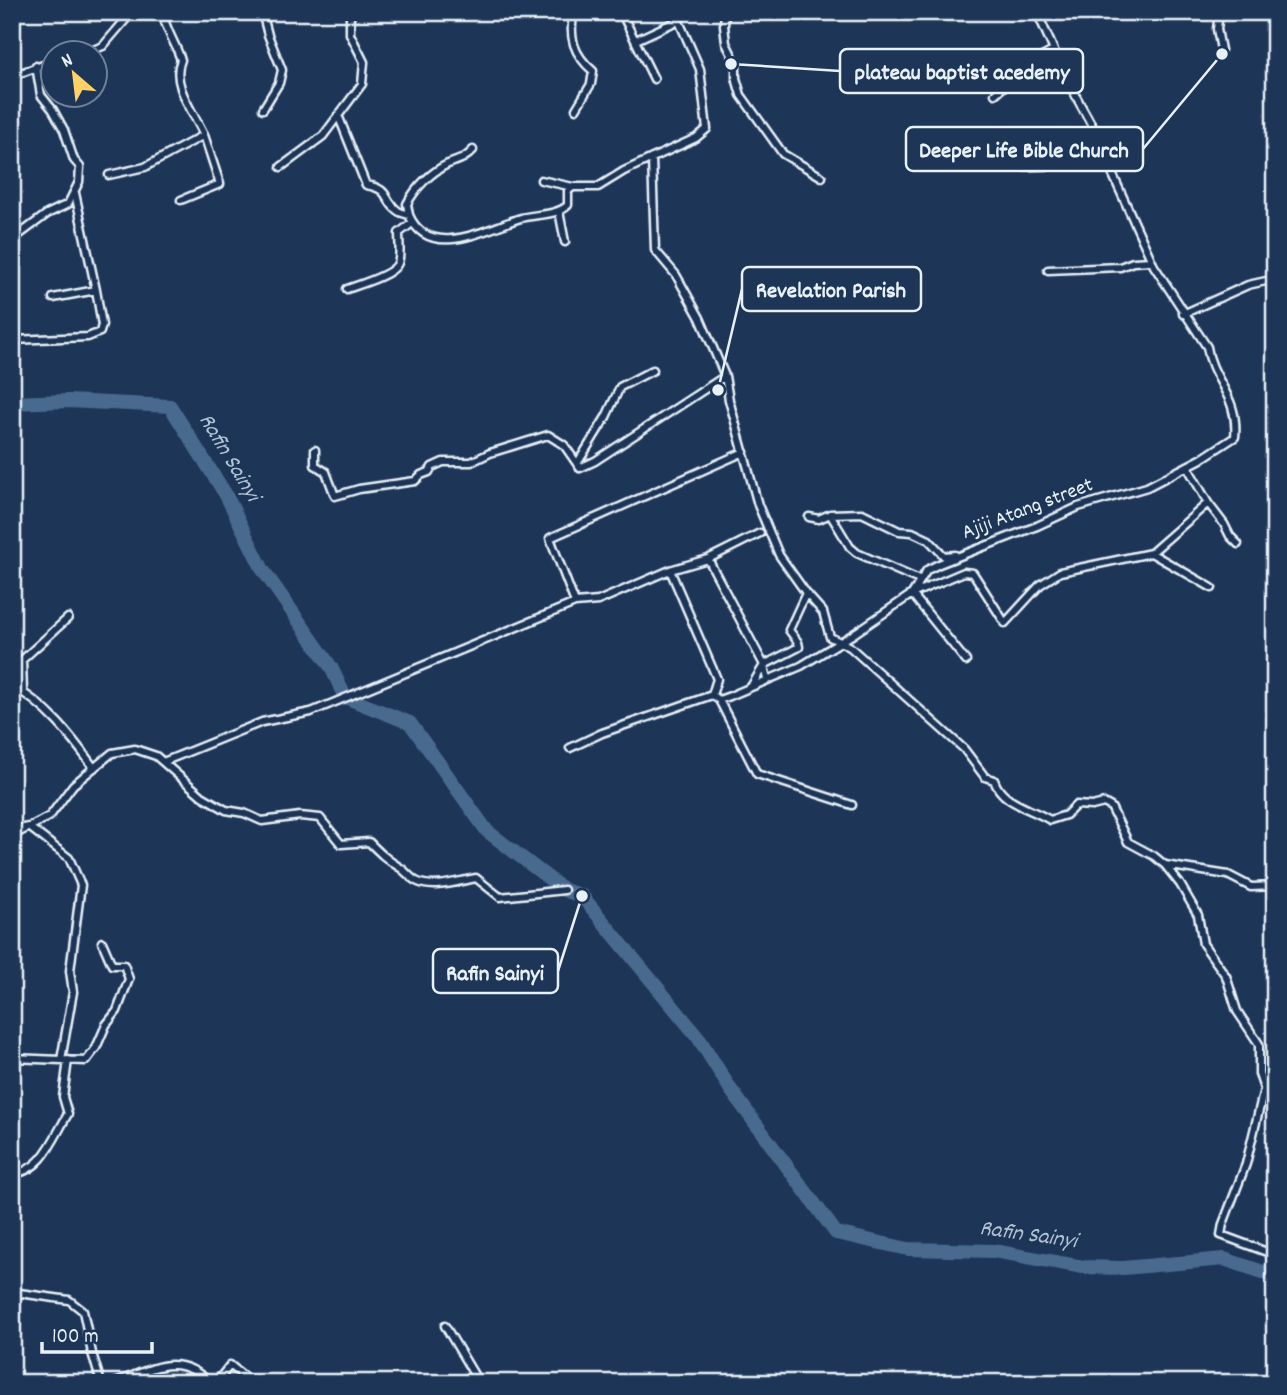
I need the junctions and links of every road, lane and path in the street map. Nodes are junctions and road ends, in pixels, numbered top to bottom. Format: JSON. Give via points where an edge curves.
{"nodes":[{"id":1,"x":132,"y":12,"type":"edge"},
{"id":2,"x":162,"y":12,"type":"edge"},
{"id":3,"x":262,"y":12,"type":"edge"},
{"id":4,"x":350,"y":12,"type":"edge"},
{"id":5,"x":574,"y":12,"type":"edge"},
{"id":6,"x":675,"y":12,"type":"edge"},
{"id":7,"x":725,"y":12,"type":"edge"},
{"id":8,"x":1037,"y":12,"type":"edge"},
{"id":9,"x":1219,"y":12,"type":"edge"},
{"id":10,"x":623,"y":16,"type":"dead end"},
{"id":11,"x":677,"y":21,"type":"junction"},
{"id":12,"x":108,"y":40,"type":"edge"},
{"id":13,"x":636,"y":40,"type":"junction"},
{"id":14,"x":1221,"y":50,"type":"dead end"},
{"id":15,"x":1053,"y":51,"type":"junction"},
{"id":16,"x":36,"y":66,"type":"joint"},
{"id":17,"x":12,"y":76,"type":"edge"},
{"id":18,"x":654,"y":79,"type":"dead end"},
{"id":19,"x":995,"y":94,"type":"dead end"},
{"id":20,"x":576,"y":108,"type":"dead end"},
{"id":21,"x":263,"y":109,"type":"dead end"},
{"id":22,"x":338,"y":115,"type":"junction"},
{"id":23,"x":204,"y":135,"type":"junction"},
{"id":24,"x":473,"y":150,"type":"dead end"},
{"id":25,"x":652,"y":158,"type":"junction"},
{"id":26,"x":1108,"y":164,"type":"junction"},
{"id":27,"x":281,"y":167,"type":"dead end"},
{"id":28,"x":1002,"y":167,"type":"dead end"},
{"id":29,"x":109,"y":175,"type":"dead end"},
{"id":30,"x":822,"y":177,"type":"dead end"},
{"id":31,"x":541,"y":180,"type":"dead end"},
{"id":32,"x":573,"y":187,"type":"junction"},
{"id":33,"x":75,"y":191,"type":"junction"},
{"id":34,"x":181,"y":201,"type":"dead end"},
{"id":35,"x":559,"y":211,"type":"junction"},
{"id":36,"x":411,"y":219,"type":"junction"},
{"id":37,"x":12,"y":240,"type":"edge"},
{"id":38,"x":565,"y":242,"type":"dead end"},
{"id":39,"x":1152,"y":261,"type":"junction"},
{"id":40,"x":1048,"y":270,"type":"dead end"},
{"id":41,"x":1275,"y":279,"type":"edge"},
{"id":42,"x":347,"y":289,"type":"dead end"},
{"id":43,"x":96,"y":290,"type":"junction"},
{"id":44,"x":53,"y":298,"type":"dead end"},
{"id":45,"x":1183,"y":314,"type":"junction"},
{"id":46,"x":12,"y":340,"type":"edge"},
{"id":47,"x":653,"y":370,"type":"dead end"},
{"id":48,"x":725,"y":376,"type":"junction"},
{"id":49,"x":315,"y":450,"type":"dead end"},
{"id":50,"x":744,"y":452,"type":"junction"},
{"id":51,"x":577,"y":464,"type":"junction"},
{"id":52,"x":1188,"y":466,"type":"junction"},
{"id":53,"x":1208,"y":503,"type":"junction"},
{"id":54,"x":830,"y":514,"type":"junction"},
{"id":55,"x":810,"y":517,"type":"dead end"},
{"id":56,"x":760,"y":533,"type":"dead end"},
{"id":57,"x":1238,"y":544,"type":"dead end"},
{"id":58,"x":1151,"y":553,"type":"junction"},
{"id":59,"x":964,"y":554,"type":"junction"},
{"id":60,"x":708,"y":559,"type":"junction"},
{"id":61,"x":670,"y":570,"type":"junction"},
{"id":62,"x":919,"y":580,"type":"junction"},
{"id":63,"x":1212,"y":588,"type":"dead end"},
{"id":64,"x":806,"y":593,"type":"junction"},
{"id":65,"x":912,"y":594,"type":"junction"},
{"id":66,"x":575,"y":603,"type":"junction"},
{"id":67,"x":68,"y":618,"type":"dead end"},
{"id":68,"x":840,"y":641,"type":"junction"},
{"id":69,"x":966,"y":661,"type":"dead end"},
{"id":70,"x":764,"y":665,"type":"junction"},
{"id":71,"x":767,"y":680,"type":"junction"},
{"id":72,"x":752,"y":685,"type":"junction"},
{"id":73,"x":12,"y":686,"type":"edge"},
{"id":74,"x":23,"y":692,"type":"junction"},
{"id":75,"x":712,"y":695,"type":"junction"},
{"id":76,"x":719,"y":699,"type":"junction"},
{"id":77,"x":570,"y":748,"type":"dead end"},
{"id":78,"x":163,"y":762,"type":"junction"},
{"id":79,"x":94,"y":768,"type":"junction"},
{"id":80,"x":852,"y":805,"type":"dead end"},
{"id":81,"x":29,"y":827,"type":"junction"},
{"id":82,"x":12,"y":830,"type":"edge"},
{"id":83,"x":12,"y":836,"type":"edge"},
{"id":84,"x":1165,"y":865,"type":"junction"},
{"id":85,"x":1275,"y":886,"type":"edge"},
{"id":86,"x":564,"y":890,"type":"dead end"},
{"id":87,"x":102,"y":942,"type":"dead end"},
{"id":88,"x":12,"y":1058,"type":"edge"},
{"id":89,"x":64,"y":1060,"type":"junction"},
{"id":90,"x":12,"y":1174,"type":"edge"},
{"id":91,"x":1275,"y":1255,"type":"edge"},
{"id":92,"x":12,"y":1292,"type":"edge"},
{"id":93,"x":445,"y":1326,"type":"dead end"},
{"id":94,"x":102,"y":1383,"type":"edge"},
{"id":95,"x":114,"y":1383,"type":"edge"},
{"id":96,"x":210,"y":1383,"type":"edge"},
{"id":97,"x":216,"y":1383,"type":"edge"},
{"id":98,"x":252,"y":1383,"type":"edge"},
{"id":99,"x":479,"y":1383,"type":"edge"}],
"edges":[{"from":1,"to":12,"type":"street"},
{"from":2,"to":23,"type":"street","via":[[181,60],[180,84]]},
{"from":3,"to":21,"type":"street","via":[[282,70]]},
{"from":4,"to":22,"type":"street","via":[[350,34],[364,62],[362,84]]},
{"from":5,"to":20,"type":"street","via":[[570,28],[577,57],[593,71]]},
{"from":6,"to":11,"type":"street"},
{"from":7,"to":30,"type":"street","via":[[726,43],[736,63],[741,95],[783,154]]},
{"from":8,"to":15,"type":"street","name":"Ajiji Atang street"},
{"from":9,"to":14,"type":"street"},
{"from":10,"to":13,"type":"street"},
{"from":11,"to":13,"type":"street"},
{"from":11,"to":25,"type":"street","via":[[700,69],[707,129]]},
{"from":13,"to":18,"type":"street"},
{"from":15,"to":19,"type":"street"},
{"from":15,"to":26,"type":"street","name":"Ajiji Atang street","via":[[1106,145]]},
{"from":16,"to":17,"type":"street"},
{"from":16,"to":33,"type":"street","via":[[41,95],[80,167]]},
{"from":22,"to":27,"type":"street","via":[[323,136]]},
{"from":22,"to":36,"type":"street","via":[[366,185],[379,188],[397,211]]},
{"from":23,"to":29,"type":"street","via":[[145,167]]},
{"from":23,"to":34,"type":"street","via":[[220,184]]},
{"from":24,"to":36,"type":"street","via":[[413,193],[407,204]]},
{"from":25,"to":32,"type":"street","via":[[598,187]]},
{"from":25,"to":48,"type":"street","via":[[655,250],[676,275],[700,318]]},
{"from":26,"to":28,"type":"street"},
{"from":26,"to":39,"type":"street","name":"Ajiji Atang street"},
{"from":31,"to":32,"type":"street"},
{"from":32,"to":35,"type":"street","via":[[568,191],[568,205]]},
{"from":33,"to":37,"type":"street","via":[[68,204]]},
{"from":33,"to":43,"type":"street"},
{"from":35,"to":36,"type":"street","via":[[524,217],[456,240],[425,235]]},
{"from":35,"to":38,"type":"street"},
{"from":36,"to":42,"type":"street","via":[[399,233],[395,267],[376,280]]},
{"from":39,"to":40,"type":"street"},
{"from":39,"to":45,"type":"street","name":"Ajiji Atang street"},
{"from":41,"to":45,"type":"street","via":[[1248,285]]},
{"from":43,"to":44,"type":"street"},
{"from":43,"to":46,"type":"street","via":[[100,332],[88,337]]},
{"from":45,"to":52,"type":"street","name":"Ajiji Atang street","via":[[1207,347],[1237,424],[1235,436]]},
{"from":47,"to":51,"type":"street","via":[[620,387]]},
{"from":48,"to":50,"type":"street"},
{"from":48,"to":51,"type":"street","via":[[595,461],[580,468]]},
{"from":49,"to":51,"type":"street","via":[[316,465],[326,472],[335,496],[415,481],[443,462],[471,462],[548,435],[564,445]]},
{"from":50,"to":64,"type":"street","via":[[758,505],[779,555]]},
{"from":50,"to":66,"type":"street","via":[[551,538]]},
{"from":52,"to":53,"type":"street"},
{"from":52,"to":59,"type":"street","name":"Ajiji Atang street","via":[[1147,487],[1078,506]]},
{"from":53,"to":57,"type":"street"},
{"from":53,"to":58,"type":"street"},
{"from":54,"to":55,"type":"street"},
{"from":54,"to":59,"type":"street","via":[[862,513],[929,540],[944,556]]},
{"from":54,"to":62,"type":"street","via":[[857,553]]},
{"from":56,"to":60,"type":"street"},
{"from":58,"to":63,"type":"street"},
{"from":58,"to":65,"type":"street","via":[[1060,572],[1040,585],[1005,623],[973,573],[964,572]]},
{"from":59,"to":62,"type":"street","name":"Ajiji Atang street","via":[[927,570]]},
{"from":60,"to":61,"type":"street"},
{"from":60,"to":70,"type":"street"},
{"from":61,"to":66,"type":"street","via":[[598,601]]},
{"from":61,"to":75,"type":"street","via":[[717,679]]},
{"from":62,"to":65,"type":"street","name":"Ajiji Atang street"},
{"from":64,"to":68,"type":"street","via":[[823,612],[830,637]]},
{"from":64,"to":70,"type":"street","via":[[789,630],[799,647]]},
{"from":65,"to":68,"type":"street"},
{"from":65,"to":69,"type":"street"},
{"from":66,"to":78,"type":"street","via":[[311,712],[262,722]]},
{"from":67,"to":74,"type":"street","via":[[22,660]]},
{"from":68,"to":71,"type":"street","via":[[802,666]]},
{"from":68,"to":84,"type":"street","via":[[964,749],[985,777],[1022,808],[1050,820],[1066,815],[1076,805],[1104,803],[1111,807],[1128,842]]},
{"from":70,"to":71,"type":"street"},
{"from":70,"to":72,"type":"street"},
{"from":71,"to":72,"type":"street"},
{"from":72,"to":76,"type":"street"},
{"from":73,"to":74,"type":"street"},
{"from":74,"to":79,"type":"street","via":[[66,730]]},
{"from":75,"to":76,"type":"street"},
{"from":75,"to":77,"type":"street"},
{"from":76,"to":80,"type":"street","via":[[757,775]]},
{"from":78,"to":79,"type":"street","via":[[135,749],[112,753]]},
{"from":78,"to":86,"type":"street","via":[[226,810],[262,821],[320,818],[341,844],[369,842],[418,882],[429,885],[476,878],[500,898]]},
{"from":79,"to":81,"type":"street","via":[[73,785],[50,816]]},
{"from":81,"to":82,"type":"street"},
{"from":81,"to":83,"type":"street"},
{"from":81,"to":89,"type":"street","via":[[69,858],[81,885]]},
{"from":84,"to":85,"type":"street","via":[[1228,875],[1251,887]]},
{"from":84,"to":91,"type":"street","via":[[1198,915],[1203,944],[1226,976],[1237,1011],[1259,1044],[1264,1089],[1222,1236]]},
{"from":87,"to":89,"type":"street","via":[[113,965],[124,965],[129,979],[96,1048],[86,1060]]},
{"from":88,"to":89,"type":"street"},
{"from":89,"to":90,"type":"street","via":[[63,1097],[68,1114],[38,1163],[27,1172]]},
{"from":92,"to":94,"type":"street","via":[[69,1300],[83,1311]]},
{"from":93,"to":99,"type":"street"},
{"from":95,"to":96,"type":"street","via":[[170,1363],[198,1371]]},
{"from":97,"to":98,"type":"street","via":[[230,1366]]}]}
